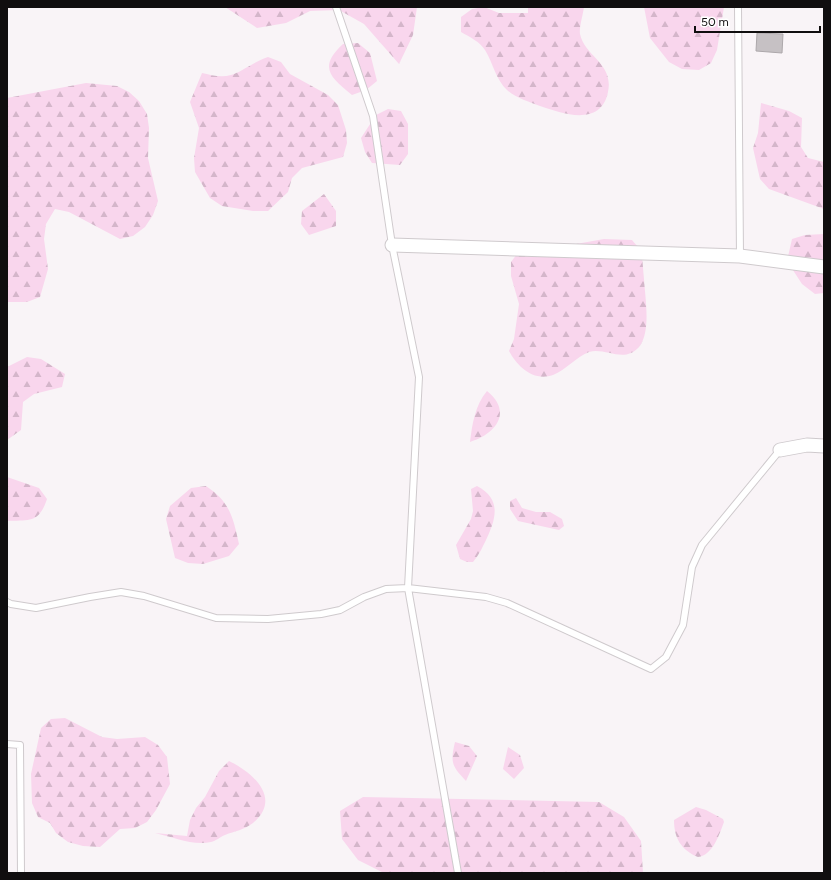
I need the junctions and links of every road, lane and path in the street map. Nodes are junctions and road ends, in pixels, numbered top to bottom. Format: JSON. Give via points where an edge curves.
{"nodes":[{"id":1,"x":336,"y":7,"type":"edge"},
{"id":2,"x":738,"y":7,"type":"edge"},
{"id":3,"x":392,"y":245,"type":"junction"},
{"id":4,"x":740,"y":256,"type":"junction"},
{"id":5,"x":824,"y":267,"type":"edge"},
{"id":6,"x":824,"y":446,"type":"edge"},
{"id":7,"x":780,"y":450,"type":"joint"},
{"id":8,"x":408,"y":588,"type":"junction"},
{"id":9,"x":7,"y":602,"type":"edge"},
{"id":10,"x":7,"y":744,"type":"edge"},
{"id":11,"x":21,"y":873,"type":"edge"},
{"id":12,"x":458,"y":873,"type":"edge"}],
"edges":[{"from":1,"to":3,"type":"lane","via":[[373,116]]},
{"from":2,"to":4,"type":"lane"},
{"from":3,"to":4,"type":"street"},
{"from":3,"to":8,"type":"lane","via":[[419,377]]},
{"from":4,"to":5,"type":"street"},
{"from":6,"to":7,"type":"street","via":[[807,445]]},
{"from":7,"to":8,"type":"lane","via":[[702,545],[692,567],[682,625],[666,658],[651,670],[507,603],[486,597]]},
{"from":8,"to":9,"type":"lane","via":[[386,589],[340,610],[268,619],[216,618],[166,601],[121,592],[36,608]]},
{"from":8,"to":12,"type":"lane"},
{"from":10,"to":11,"type":"lane","via":[[20,745]]}]}
